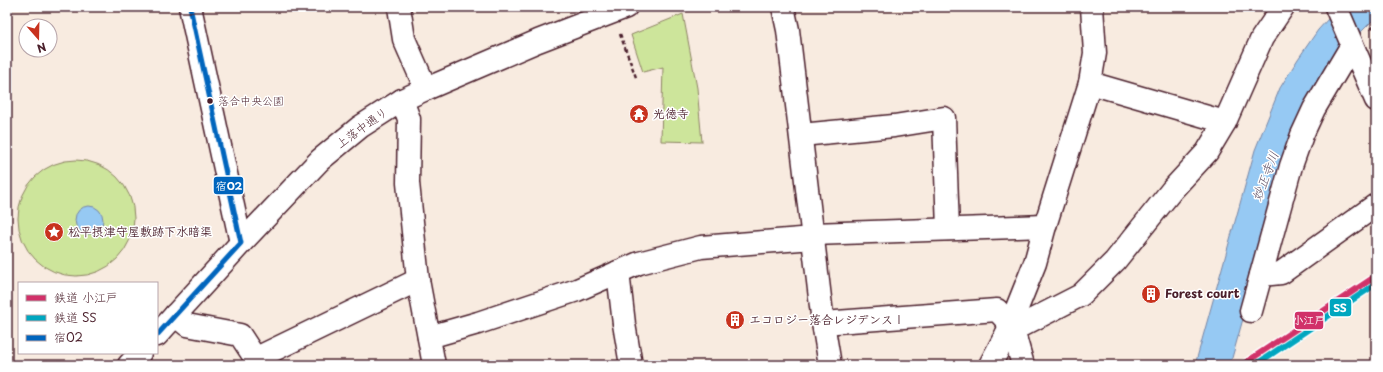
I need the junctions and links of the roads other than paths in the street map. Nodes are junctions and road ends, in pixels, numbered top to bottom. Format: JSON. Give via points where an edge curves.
{"nodes":[{"id":1,"x":190,"y":7,"type":"edge"},
{"id":2,"x":399,"y":7,"type":"edge"},
{"id":3,"x":783,"y":7,"type":"edge"},
{"id":4,"x":1092,"y":7,"type":"edge"},
{"id":5,"x":1283,"y":7,"type":"edge"},
{"id":6,"x":1337,"y":8,"type":"edge"},
{"id":7,"x":619,"y":10,"type":"edge"},
{"id":8,"x":1351,"y":44,"type":"junction"},
{"id":9,"x":1090,"y":83,"type":"junction"},
{"id":10,"x":426,"y":89,"type":"junction"},
{"id":11,"x":402,"y":100,"type":"junction"},
{"id":12,"x":1376,"y":100,"type":"edge"},
{"id":13,"x":1225,"y":122,"type":"junction"},
{"id":14,"x":801,"y":134,"type":"junction"},
{"id":15,"x":1376,"y":205,"type":"edge"},
{"id":16,"x":1045,"y":226,"type":"junction"},
{"id":17,"x":948,"y":229,"type":"junction"},
{"id":18,"x":813,"y":236,"type":"junction"},
{"id":19,"x":241,"y":243,"type":"junction"},
{"id":20,"x":618,"y":272,"type":"junction"},
{"id":21,"x":1261,"y":275,"type":"junction"},
{"id":22,"x":418,"y":280,"type":"junction"},
{"id":23,"x":1251,"y":311,"type":"dead end"},
{"id":24,"x":175,"y":315,"type":"junction"},
{"id":25,"x":823,"y":323,"type":"junction"},
{"id":26,"x":1010,"y":329,"type":"junction"},
{"id":27,"x":158,"y":334,"type":"edge"},
{"id":28,"x":429,"y":337,"type":"junction"},
{"id":29,"x":139,"y":354,"type":"edge"},
{"id":30,"x":256,"y":363,"type":"edge"},
{"id":31,"x":129,"y":365,"type":"edge"},
{"id":32,"x":434,"y":365,"type":"edge"},
{"id":33,"x":631,"y":365,"type":"edge"},
{"id":34,"x":830,"y":365,"type":"edge"},
{"id":35,"x":990,"y":365,"type":"edge"},
{"id":36,"x":1023,"y":365,"type":"edge"}],
"edges":[{"from":1,"to":19,"type":"street"},
{"from":2,"to":10,"type":"street","via":[[404,39]]},
{"from":3,"to":14,"type":"street"},
{"from":4,"to":9,"type":"street","via":[[1095,53]]},
{"from":5,"to":13,"type":"street","via":[[1262,38]]},
{"from":6,"to":8,"type":"street"},
{"from":7,"to":10,"type":"street","name":"上落中通り"},
{"from":8,"to":12,"type":"street"},
{"from":8,"to":21,"type":"street","via":[[1302,135]]},
{"from":9,"to":13,"type":"street"},
{"from":9,"to":16,"type":"street"},
{"from":10,"to":11,"type":"street","name":"上落中通り"},
{"from":11,"to":19,"type":"street","name":"上落中通り","via":[[360,127],[320,160]]},
{"from":11,"to":22,"type":"street","via":[[409,119],[408,184]]},
{"from":13,"to":26,"type":"street","via":[[1207,152],[1172,190],[1115,261],[1081,295]]},
{"from":14,"to":17,"type":"street","via":[[894,126],[944,118]]},
{"from":14,"to":18,"type":"street"},
{"from":15,"to":21,"type":"street","via":[[1281,273]]},
{"from":16,"to":17,"type":"street"},
{"from":16,"to":26,"type":"street","via":[[1035,263]]},
{"from":17,"to":18,"type":"street"},
{"from":18,"to":20,"type":"street","via":[[701,247],[640,263]]},
{"from":18,"to":25,"type":"street"},
{"from":19,"to":24,"type":"street","name":"上落中通り"},
{"from":20,"to":28,"type":"street","via":[[577,290]]},
{"from":20,"to":33,"type":"street"},
{"from":21,"to":23,"type":"street"},
{"from":22,"to":28,"type":"street"},
{"from":22,"to":30,"type":"street","via":[[263,355]]},
{"from":24,"to":27,"type":"street","name":"上落中通り"},
{"from":24,"to":30,"type":"street","via":[[187,325],[240,336]]},
{"from":25,"to":26,"type":"street","via":[[997,310]]},
{"from":25,"to":34,"type":"street"},
{"from":26,"to":35,"type":"street"},
{"from":26,"to":36,"type":"street"},
{"from":28,"to":32,"type":"street"},
{"from":29,"to":31,"type":"street"}]}
